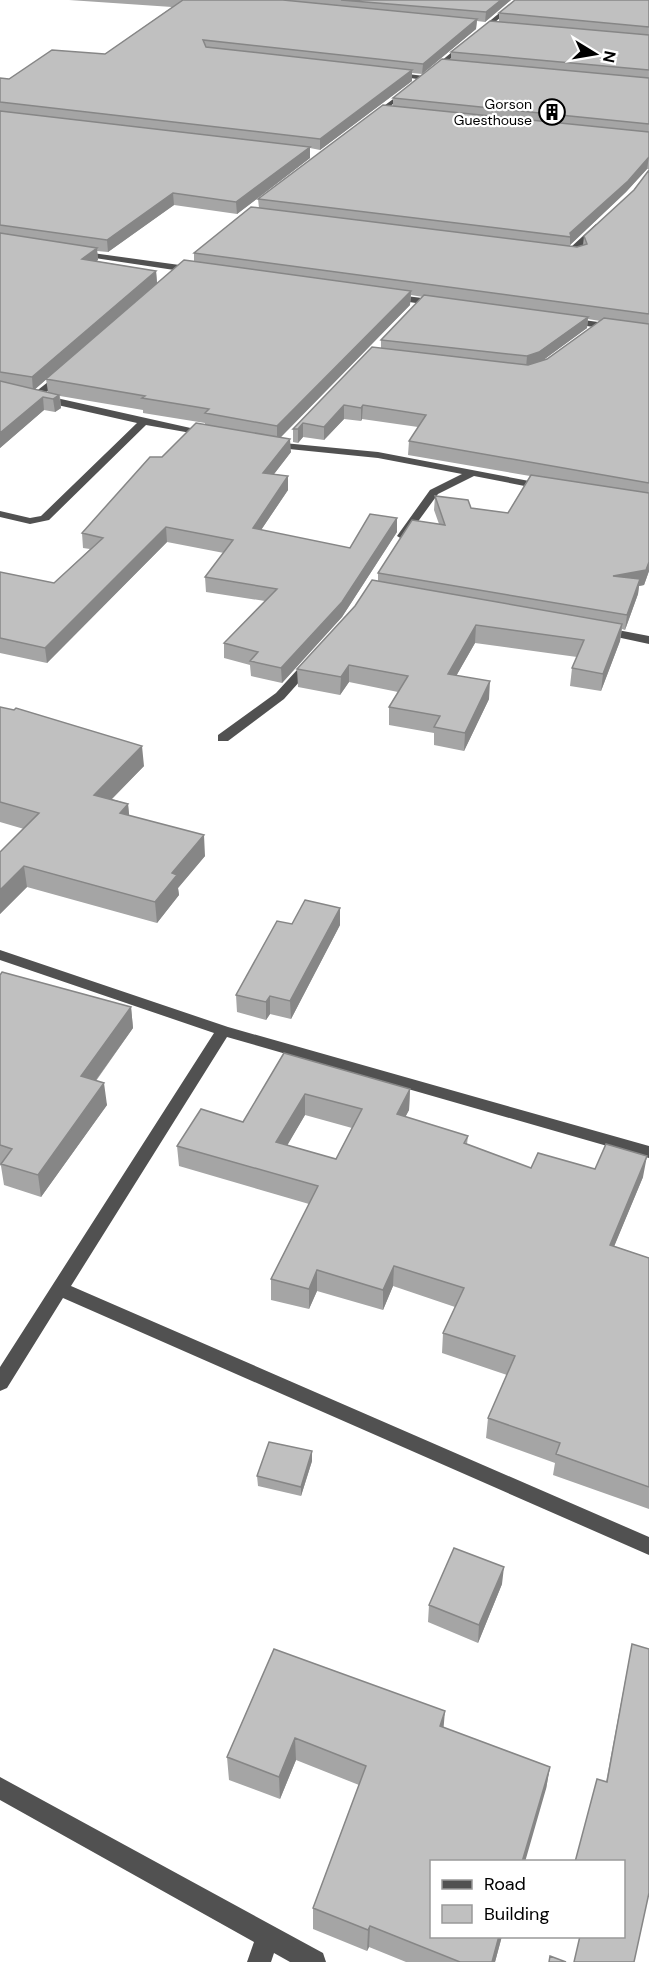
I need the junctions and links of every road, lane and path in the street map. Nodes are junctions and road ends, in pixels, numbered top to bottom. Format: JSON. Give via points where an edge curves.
{"nodes":[{"id":1,"x":519,"y":0,"type":"edge"},
{"id":2,"x":477,"y":24,"type":"edge"},
{"id":3,"x":488,"y":25,"type":"junction"},
{"id":4,"x":499,"y":26,"type":"edge"},
{"id":5,"x":438,"y":65,"type":"junction"},
{"id":6,"x":450,"y":66,"type":"edge"},
{"id":7,"x":380,"y":73,"type":"edge"},
{"id":8,"x":424,"y":78,"type":"junction"},
{"id":9,"x":380,"y":111,"type":"junction"},
{"id":10,"x":392,"y":112,"type":"edge"},
{"id":11,"x":362,"y":126,"type":"edge"},
{"id":12,"x":607,"y":219,"type":"edge"},
{"id":13,"x":72,"y":252,"type":"edge"},
{"id":14,"x":563,"y":254,"type":"edge"},
{"id":15,"x":189,"y":261,"type":"edge"},
{"id":16,"x":180,"y":268,"type":"junction"},
{"id":17,"x":203,"y":271,"type":"edge"},
{"id":18,"x":172,"y":276,"type":"edge"},
{"id":19,"x":375,"y":294,"type":"edge"},
{"id":20,"x":443,"y":304,"type":"edge"},
{"id":21,"x":556,"y":319,"type":"edge"},
{"id":22,"x":601,"y":325,"type":"junction"},
{"id":23,"x":592,"y":332,"type":"edge"},
{"id":24,"x":649,"y":332,"type":"edge"},
{"id":25,"x":73,"y":364,"type":"edge"},
{"id":26,"x":0,"y":389,"type":"edge"},
{"id":27,"x":36,"y":396,"type":"junction"},
{"id":28,"x":144,"y":422,"type":"junction"},
{"id":29,"x":224,"y":436,"type":"edge"},
{"id":30,"x":289,"y":438,"type":"edge"},
{"id":31,"x":258,"y":442,"type":"edge"},
{"id":32,"x":280,"y":446,"type":"junction"},
{"id":33,"x":471,"y":474,"type":"junction"},
{"id":34,"x":561,"y":489,"type":"edge"},
{"id":35,"x":0,"y":514,"type":"edge"},
{"id":36,"x":393,"y":551,"type":"edge"},
{"id":37,"x":591,"y":629,"type":"edge"},
{"id":38,"x":649,"y":640,"type":"edge"},
{"id":39,"x":319,"y":654,"type":"edge"},
{"id":40,"x":223,"y":738,"type":"dead end"},
{"id":41,"x":0,"y":955,"type":"edge"},
{"id":42,"x":223,"y":1031,"type":"junction"},
{"id":43,"x":649,"y":1152,"type":"edge"},
{"id":44,"x":60,"y":1289,"type":"junction"},
{"id":45,"x":0,"y":1383,"type":"edge"},
{"id":46,"x":649,"y":1546,"type":"edge"},
{"id":47,"x":0,"y":1788,"type":"edge"},
{"id":48,"x":268,"y":1936,"type":"junction"},
{"id":49,"x":259,"y":1962,"type":"edge"},
{"id":50,"x":314,"y":1962,"type":"edge"}],
"edges":[{"from":1,"to":3,"type":"street"},
{"from":2,"to":3,"type":"street"},
{"from":3,"to":4,"type":"street"},
{"from":3,"to":5,"type":"street"},
{"from":5,"to":6,"type":"street"},
{"from":5,"to":8,"type":"street"},
{"from":7,"to":8,"type":"street"},
{"from":8,"to":9,"type":"street"},
{"from":9,"to":10,"type":"street"},
{"from":9,"to":11,"type":"street"},
{"from":12,"to":14,"type":"street","via":[[574,249],[581,254]]},
{"from":13,"to":16,"type":"street"},
{"from":15,"to":16,"type":"street"},
{"from":16,"to":17,"type":"street"},
{"from":16,"to":18,"type":"street"},
{"from":19,"to":20,"type":"street","via":[[417,305]]},
{"from":21,"to":22,"type":"street"},
{"from":22,"to":23,"type":"street"},
{"from":22,"to":24,"type":"street"},
{"from":25,"to":27,"type":"street"},
{"from":26,"to":27,"type":"street"},
{"from":27,"to":28,"type":"street"},
{"from":28,"to":29,"type":"street"},
{"from":28,"to":35,"type":"street","via":[[45,518],[30,521]]},
{"from":30,"to":32,"type":"street"},
{"from":31,"to":32,"type":"street"},
{"from":32,"to":33,"type":"street","via":[[378,455]]},
{"from":33,"to":34,"type":"street"},
{"from":33,"to":36,"type":"street","via":[[434,492]]},
{"from":37,"to":38,"type":"street"},
{"from":39,"to":40,"type":"street","via":[[280,696]]},
{"from":41,"to":42,"type":"street"},
{"from":42,"to":43,"type":"street"},
{"from":42,"to":44,"type":"street"},
{"from":44,"to":45,"type":"street"},
{"from":44,"to":46,"type":"street"},
{"from":47,"to":48,"type":"street"},
{"from":48,"to":49,"type":"street"},
{"from":48,"to":50,"type":"street"}]}
